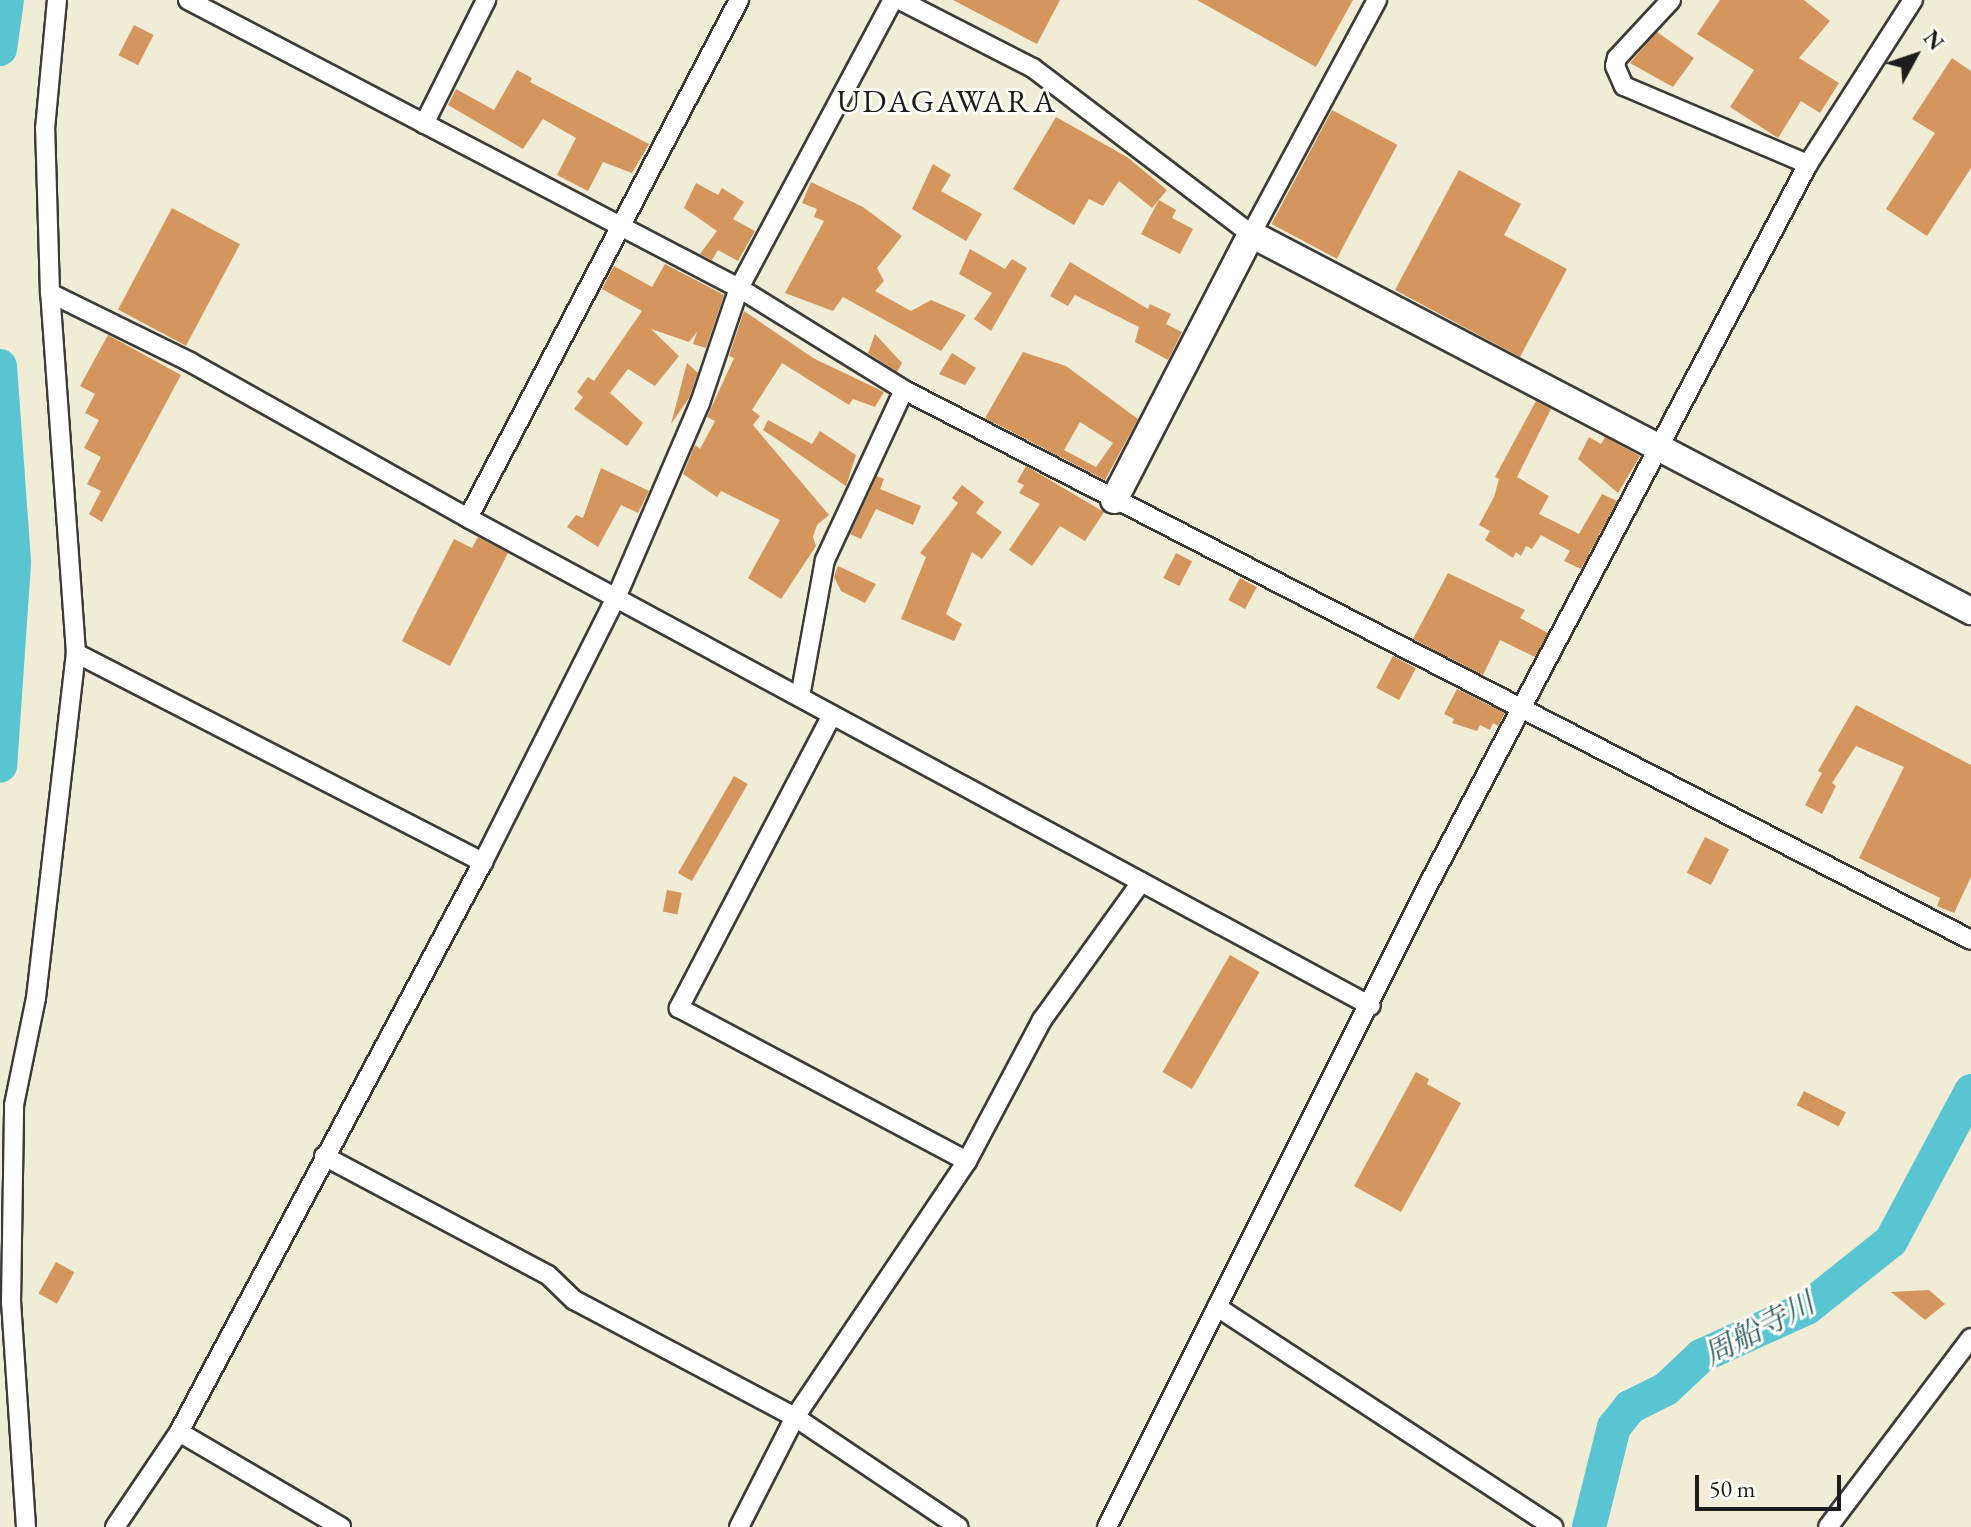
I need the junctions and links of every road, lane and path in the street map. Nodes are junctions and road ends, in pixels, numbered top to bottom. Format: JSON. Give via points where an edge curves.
{"nodes":[{"id":1,"x":57,"y":0,"type":"edge"},
{"id":2,"x":188,"y":0,"type":"edge"},
{"id":3,"x":486,"y":0,"type":"edge"},
{"id":4,"x":739,"y":0,"type":"edge"},
{"id":5,"x":893,"y":0,"type":"edge"},
{"id":6,"x":900,"y":0,"type":"edge"},
{"id":7,"x":1377,"y":0,"type":"edge"},
{"id":8,"x":1671,"y":0,"type":"edge"},
{"id":9,"x":1913,"y":0,"type":"edge"},
{"id":10,"x":424,"y":124,"type":"junction"},
{"id":11,"x":1808,"y":164,"type":"junction"},
{"id":12,"x":623,"y":228,"type":"junction"},
{"id":13,"x":1251,"y":234,"type":"junction"},
{"id":14,"x":739,"y":288,"type":"junction"},
{"id":15,"x":50,"y":293,"type":"junction"},
{"id":16,"x":904,"y":390,"type":"junction"},
{"id":17,"x":1661,"y":453,"type":"junction"},
{"id":18,"x":1114,"y":500,"type":"junction"},
{"id":19,"x":468,"y":518,"type":"junction"},
{"id":20,"x":616,"y":598,"type":"junction"},
{"id":21,"x":1971,"y":611,"type":"edge"},
{"id":22,"x":76,"y":653,"type":"junction"},
{"id":23,"x":800,"y":697,"type":"junction"},
{"id":24,"x":1522,"y":711,"type":"junction"},
{"id":25,"x":832,"y":715,"type":"junction"},
{"id":26,"x":483,"y":862,"type":"junction"},
{"id":27,"x":1141,"y":882,"type":"junction"},
{"id":28,"x":1971,"y":940,"type":"edge"},
{"id":29,"x":1371,"y":1006,"type":"junction"},
{"id":30,"x":324,"y":1156,"type":"junction"},
{"id":31,"x":967,"y":1161,"type":"junction"},
{"id":32,"x":1217,"y":1307,"type":"junction"},
{"id":33,"x":1971,"y":1338,"type":"edge"},
{"id":34,"x":795,"y":1417,"type":"junction"},
{"id":35,"x":179,"y":1432,"type":"junction"},
{"id":36,"x":26,"y":1527,"type":"edge"},
{"id":37,"x":115,"y":1527,"type":"edge"},
{"id":38,"x":341,"y":1527,"type":"edge"},
{"id":39,"x":739,"y":1527,"type":"edge"},
{"id":40,"x":959,"y":1527,"type":"edge"},
{"id":41,"x":1107,"y":1527,"type":"edge"},
{"id":42,"x":1553,"y":1527,"type":"edge"},
{"id":43,"x":1828,"y":1527,"type":"edge"}],
"edges":[{"from":1,"to":15,"type":"street","via":[[45,129]]},
{"from":2,"to":10,"type":"street"},
{"from":3,"to":10,"type":"street"},
{"from":4,"to":12,"type":"street"},
{"from":5,"to":14,"type":"street"},
{"from":6,"to":13,"type":"street","via":[[1033,68]]},
{"from":7,"to":13,"type":"street"},
{"from":8,"to":11,"type":"street","via":[[1617,58],[1624,86]]},
{"from":9,"to":11,"type":"street"},
{"from":10,"to":12,"type":"street"},
{"from":11,"to":17,"type":"street"},
{"from":12,"to":14,"type":"street"},
{"from":12,"to":19,"type":"street"},
{"from":13,"to":17,"type":"street"},
{"from":13,"to":18,"type":"street"},
{"from":14,"to":16,"type":"street"},
{"from":14,"to":20,"type":"street","via":[[700,403]]},
{"from":15,"to":19,"type":"street","via":[[190,362]]},
{"from":15,"to":22,"type":"street"},
{"from":16,"to":18,"type":"street"},
{"from":16,"to":23,"type":"street","via":[[825,560]]},
{"from":17,"to":21,"type":"street"},
{"from":17,"to":24,"type":"street"},
{"from":18,"to":24,"type":"street"},
{"from":19,"to":20,"type":"street"},
{"from":20,"to":23,"type":"street"},
{"from":20,"to":26,"type":"street"},
{"from":22,"to":26,"type":"street"},
{"from":22,"to":36,"type":"street","via":[[36,998],[14,1105],[11,1303]]},
{"from":23,"to":25,"type":"street"},
{"from":24,"to":28,"type":"street"},
{"from":24,"to":29,"type":"street","via":[[1427,887]]},
{"from":25,"to":27,"type":"street"},
{"from":25,"to":31,"type":"street","via":[[679,1008]]},
{"from":26,"to":30,"type":"street"},
{"from":27,"to":29,"type":"street"},
{"from":27,"to":31,"type":"street","via":[[1042,1020]]},
{"from":29,"to":32,"type":"street"},
{"from":30,"to":34,"type":"street","via":[[548,1275],[574,1300]]},
{"from":30,"to":35,"type":"street"},
{"from":31,"to":34,"type":"street"},
{"from":32,"to":41,"type":"street"},
{"from":32,"to":42,"type":"street"},
{"from":33,"to":43,"type":"street"},
{"from":34,"to":39,"type":"street"},
{"from":34,"to":40,"type":"street"},
{"from":35,"to":37,"type":"street"},
{"from":35,"to":38,"type":"street"}]}
